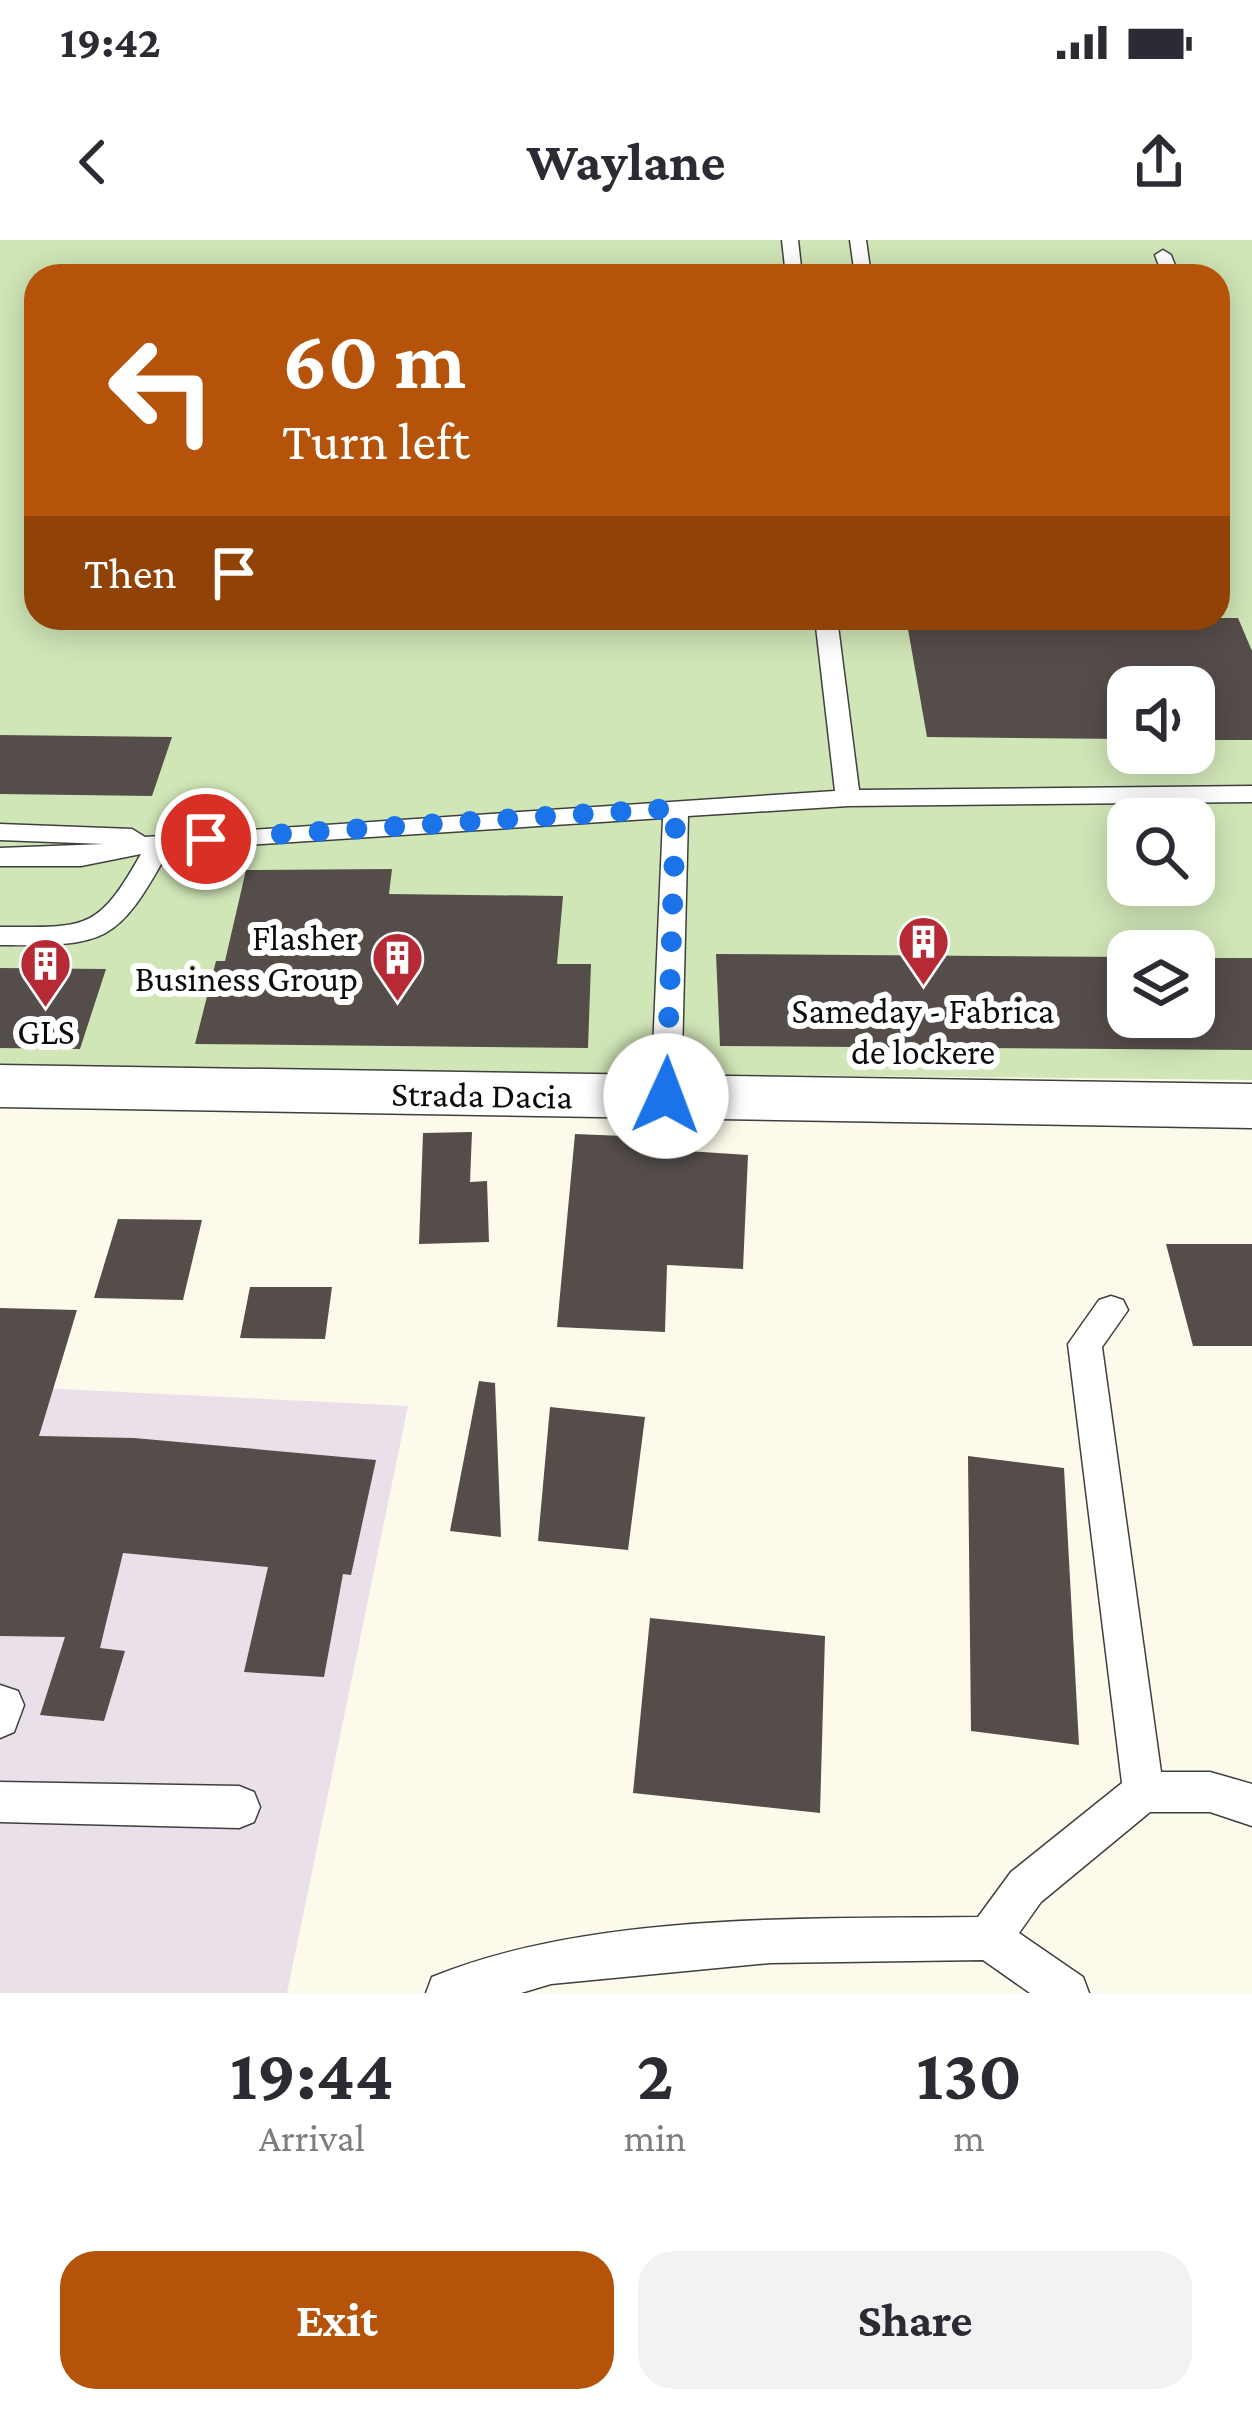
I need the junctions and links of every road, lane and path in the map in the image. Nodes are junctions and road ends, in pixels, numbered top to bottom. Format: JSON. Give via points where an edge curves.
{"nodes":[{"id":1,"x":1163,"y":255,"type":"dead end"},
{"id":2,"x":1166,"y":264,"type":"edge"},
{"id":3,"x":827,"y":630,"type":"edge"},
{"id":4,"x":1252,"y":794,"type":"edge"},
{"id":5,"x":848,"y":798,"type":"junction"},
{"id":6,"x":676,"y":808,"type":"junction"},
{"id":7,"x":0,"y":832,"type":"edge"},
{"id":8,"x":161,"y":842,"type":"junction"},
{"id":9,"x":0,"y":857,"type":"edge"},
{"id":10,"x":0,"y":936,"type":"edge"},
{"id":11,"x":0,"y":1086,"type":"edge"},
{"id":12,"x":666,"y":1096,"type":"junction"},
{"id":13,"x":1252,"y":1106,"type":"edge"},
{"id":14,"x":1111,"y":1310,"type":"dead end"},
{"id":15,"x":0,"y":1705,"type":"edge"},
{"id":16,"x":0,"y":1718,"type":"edge"},
{"id":17,"x":1143,"y":1792,"type":"junction"},
{"id":18,"x":0,"y":1802,"type":"edge"},
{"id":19,"x":1252,"y":1805,"type":"edge"},
{"id":20,"x":239,"y":1807,"type":"dead end"},
{"id":21,"x":988,"y":1938,"type":"junction"},
{"id":22,"x":448,"y":1993,"type":"edge"},
{"id":23,"x":1067,"y":1993,"type":"edge"}],
"edges":[{"from":1,"to":2,"type":"lane"},
{"from":3,"to":5,"type":"lane"},
{"from":4,"to":5,"type":"lane"},
{"from":5,"to":6,"type":"lane"},
{"from":6,"to":8,"type":"lane"},
{"from":6,"to":12,"type":"lane"},
{"from":7,"to":8,"type":"lane"},
{"from":8,"to":9,"type":"lane","via":[[81,856]]},
{"from":8,"to":10,"type":"lane","via":[[117,920],[84,937]]},
{"from":11,"to":12,"type":"street","name":"Strada Dacia"},
{"from":12,"to":13,"type":"street","name":"Strada Dacia"},
{"from":14,"to":17,"type":"lane","via":[[1085,1344]]},
{"from":15,"to":16,"type":"lane"},
{"from":17,"to":19,"type":"lane","via":[[1210,1792]]},
{"from":17,"to":21,"type":"lane","via":[[1026,1887]]},
{"from":18,"to":20,"type":"lane"},
{"from":21,"to":22,"type":"lane","via":[[770,1941],[551,1962]]},
{"from":21,"to":23,"type":"lane"}]}
